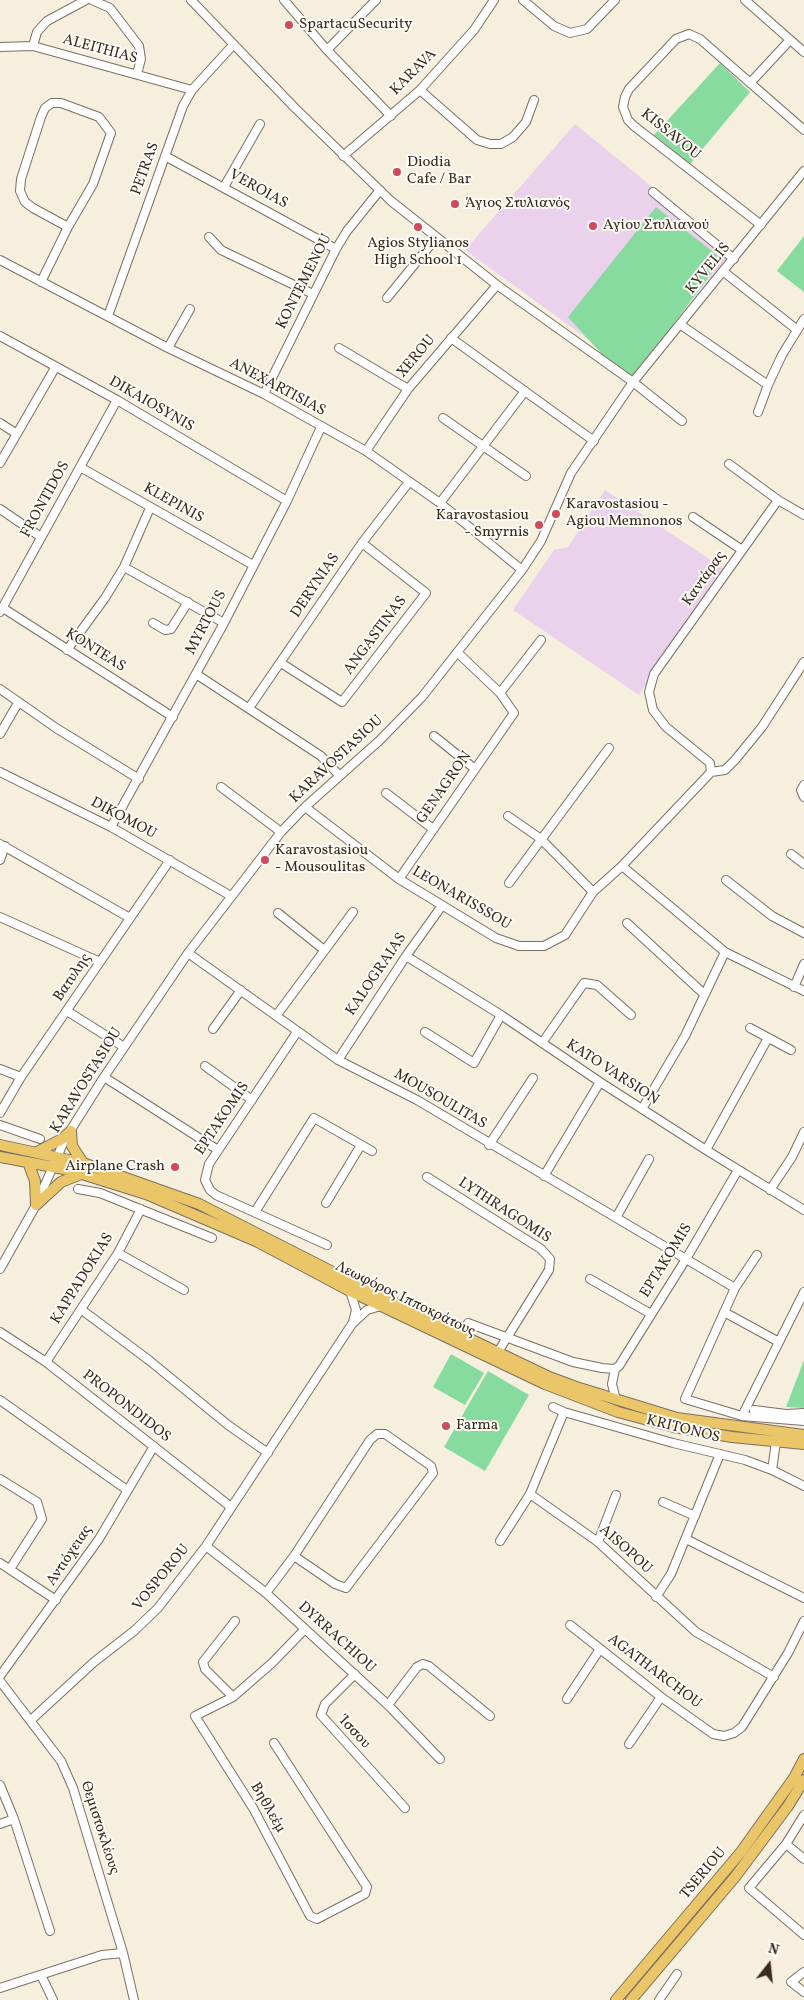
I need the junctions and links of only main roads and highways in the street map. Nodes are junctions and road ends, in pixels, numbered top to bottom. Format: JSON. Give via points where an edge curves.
{"nodes":[{"id":1,"x":0,"y":1145,"type":"edge"},
{"id":2,"x":37,"y":1152,"type":"junction"},
{"id":3,"x":0,"y":1157,"type":"edge"},
{"id":4,"x":59,"y":1161,"type":"junction"},
{"id":5,"x":28,"y":1162,"type":"junction"},
{"id":6,"x":82,"y":1168,"type":"junction"},
{"id":7,"x":804,"y":1435,"type":"edge"},
{"id":8,"x":804,"y":1444,"type":"edge"},
{"id":9,"x":804,"y":1759,"type":"edge"},
{"id":10,"x":804,"y":1780,"type":"edge"},
{"id":11,"x":616,"y":2000,"type":"edge"},
{"id":12,"x":631,"y":2000,"type":"edge"}],
"edges":[{"from":1,"to":2,"type":"main road","name":"Λεωφόρος Ιπποκράτους"},
{"from":2,"to":4,"type":"main road","name":"Λεωφόρος Ιπποκράτους"},
{"from":2,"to":6,"type":"main road","via":[[71,1131],[72,1146]]},
{"from":3,"to":5,"type":"main road","name":"Λεωφόρος Ιπποκράτους"},
{"from":4,"to":5,"type":"main road","name":"Λεωφόρος Ιπποκράτους"},
{"from":4,"to":6,"type":"main road","name":"Λεωφόρος Ιπποκράτους"},
{"from":5,"to":6,"type":"main road","via":[[35,1181],[36,1205]]},
{"from":6,"to":7,"type":"main road","name":"Λεωφόρος Ιπποκράτους","via":[[150,1186],[199,1204],[550,1377],[677,1418]]},
{"from":6,"to":8,"type":"main road","name":"Λεωφόρος Ιπποκράτους","via":[[258,1242],[350,1292],[545,1384],[618,1412],[674,1427]]},
{"from":9,"to":11,"type":"main road","name":"TSERIOU","via":[[742,1852]]},
{"from":10,"to":12,"type":"main road","name":"TSERIOU","via":[[735,1877]]}]}
